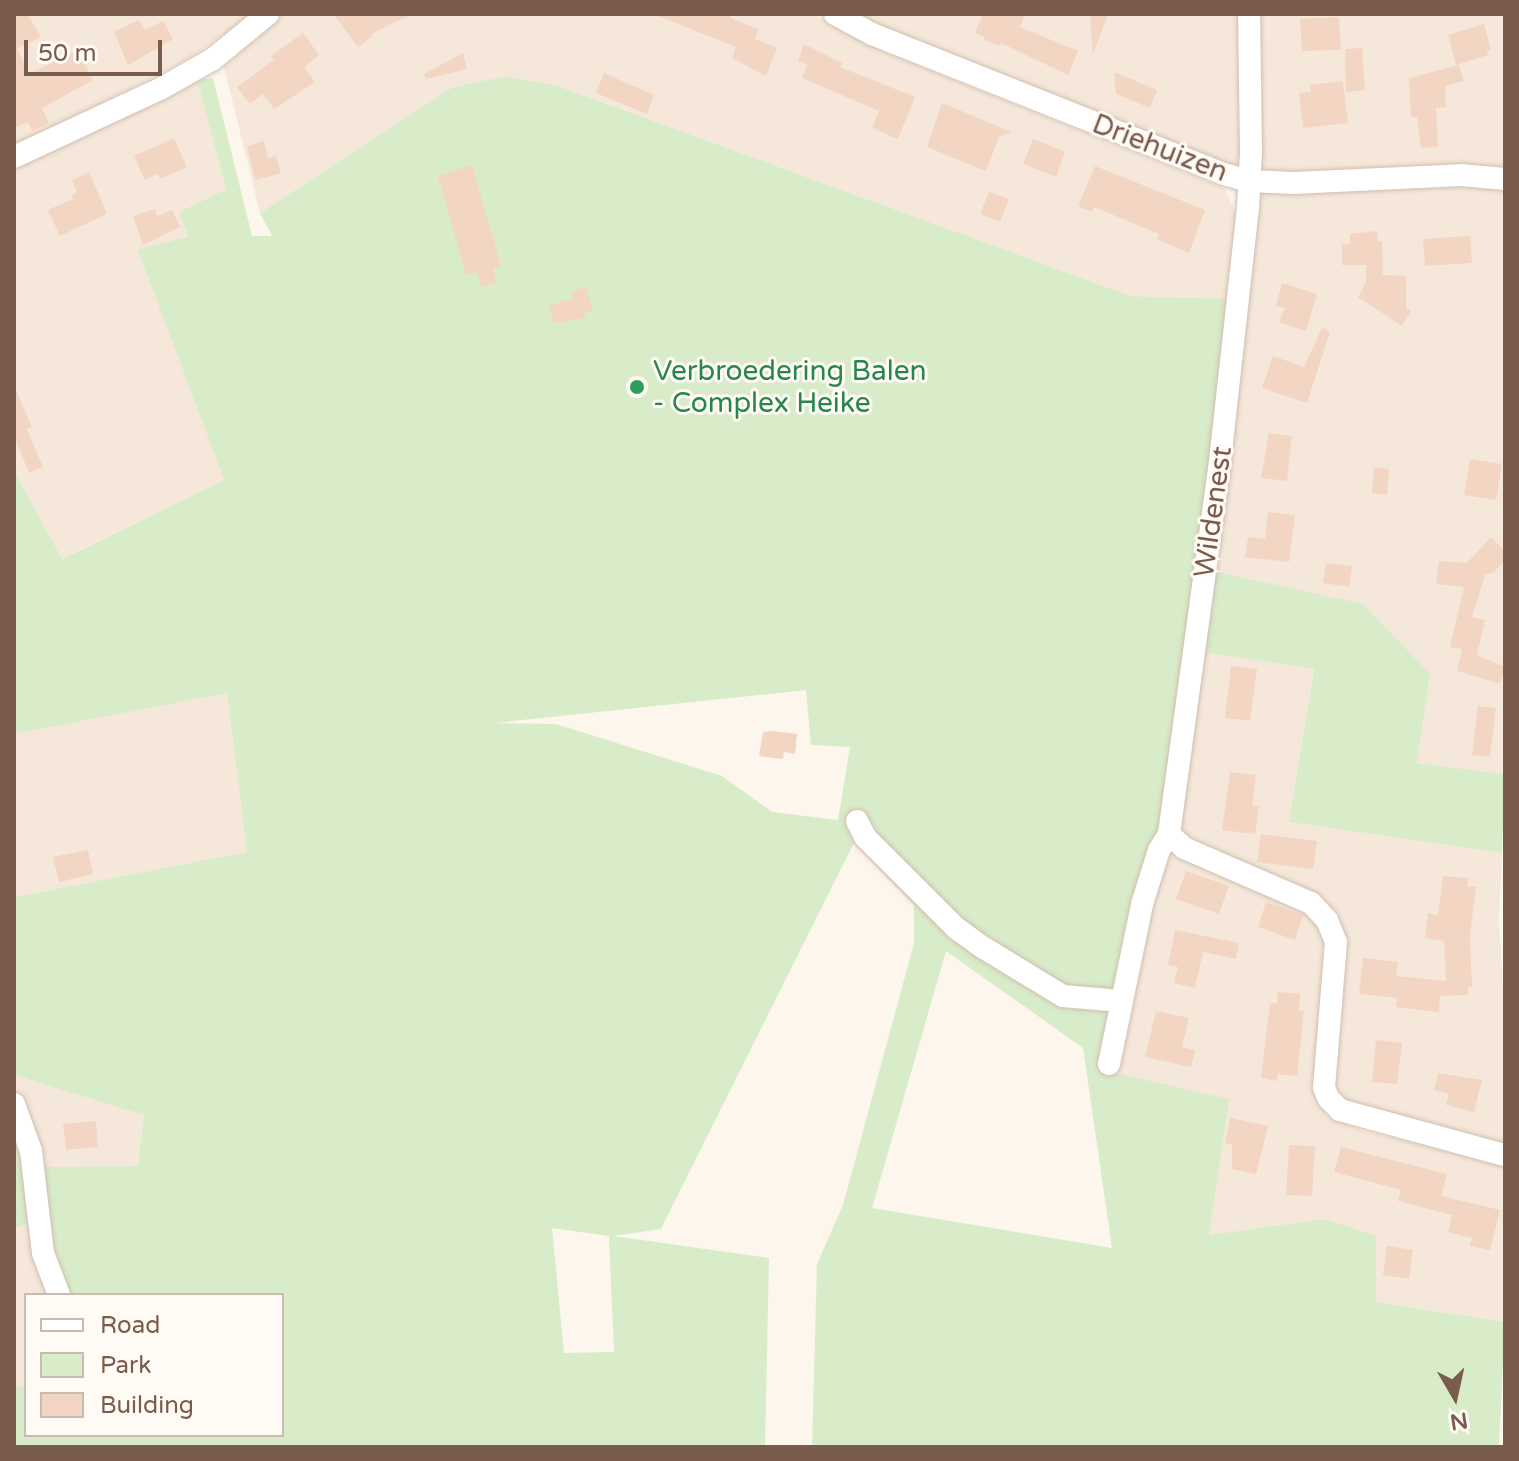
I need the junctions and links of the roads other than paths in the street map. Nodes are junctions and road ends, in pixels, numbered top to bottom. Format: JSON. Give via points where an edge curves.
{"nodes":[{"id":1,"x":268,"y":14,"type":"edge"},
{"id":2,"x":835,"y":14,"type":"edge"},
{"id":3,"x":1249,"y":14,"type":"edge"},
{"id":4,"x":14,"y":157,"type":"edge"},
{"id":5,"x":1505,"y":179,"type":"edge"},
{"id":6,"x":1249,"y":181,"type":"junction"},
{"id":7,"x":857,"y":821,"type":"dead end"},
{"id":8,"x":1169,"y":834,"type":"junction"},
{"id":9,"x":1121,"y":1001,"type":"junction"},
{"id":10,"x":1109,"y":1064,"type":"dead end"},
{"id":11,"x":14,"y":1104,"type":"edge"},
{"id":12,"x":1505,"y":1155,"type":"edge"},
{"id":13,"x":58,"y":1293,"type":"edge"}],
"edges":[{"from":1,"to":4,"type":"street","via":[[213,59],[162,88]]},
{"from":2,"to":6,"type":"street","name":"Driehuizen","via":[[872,34]]},
{"from":3,"to":6,"type":"street","name":"Wildenest"},
{"from":5,"to":6,"type":"street","name":"Driehuizen","via":[[1461,175]]},
{"from":6,"to":8,"type":"street","name":"Wildenest","via":[[1219,470]]},
{"from":7,"to":9,"type":"street","via":[[865,837],[956,928],[984,948],[1063,996]]},
{"from":8,"to":9,"type":"street","name":"Wildenest","via":[[1142,904]]},
{"from":8,"to":12,"type":"street","via":[[1184,848],[1311,903],[1334,930],[1324,1077],[1329,1099],[1354,1117]]},
{"from":9,"to":10,"type":"street","name":"Wildenest"},
{"from":11,"to":13,"type":"street","via":[[31,1151],[43,1253]]}]}
